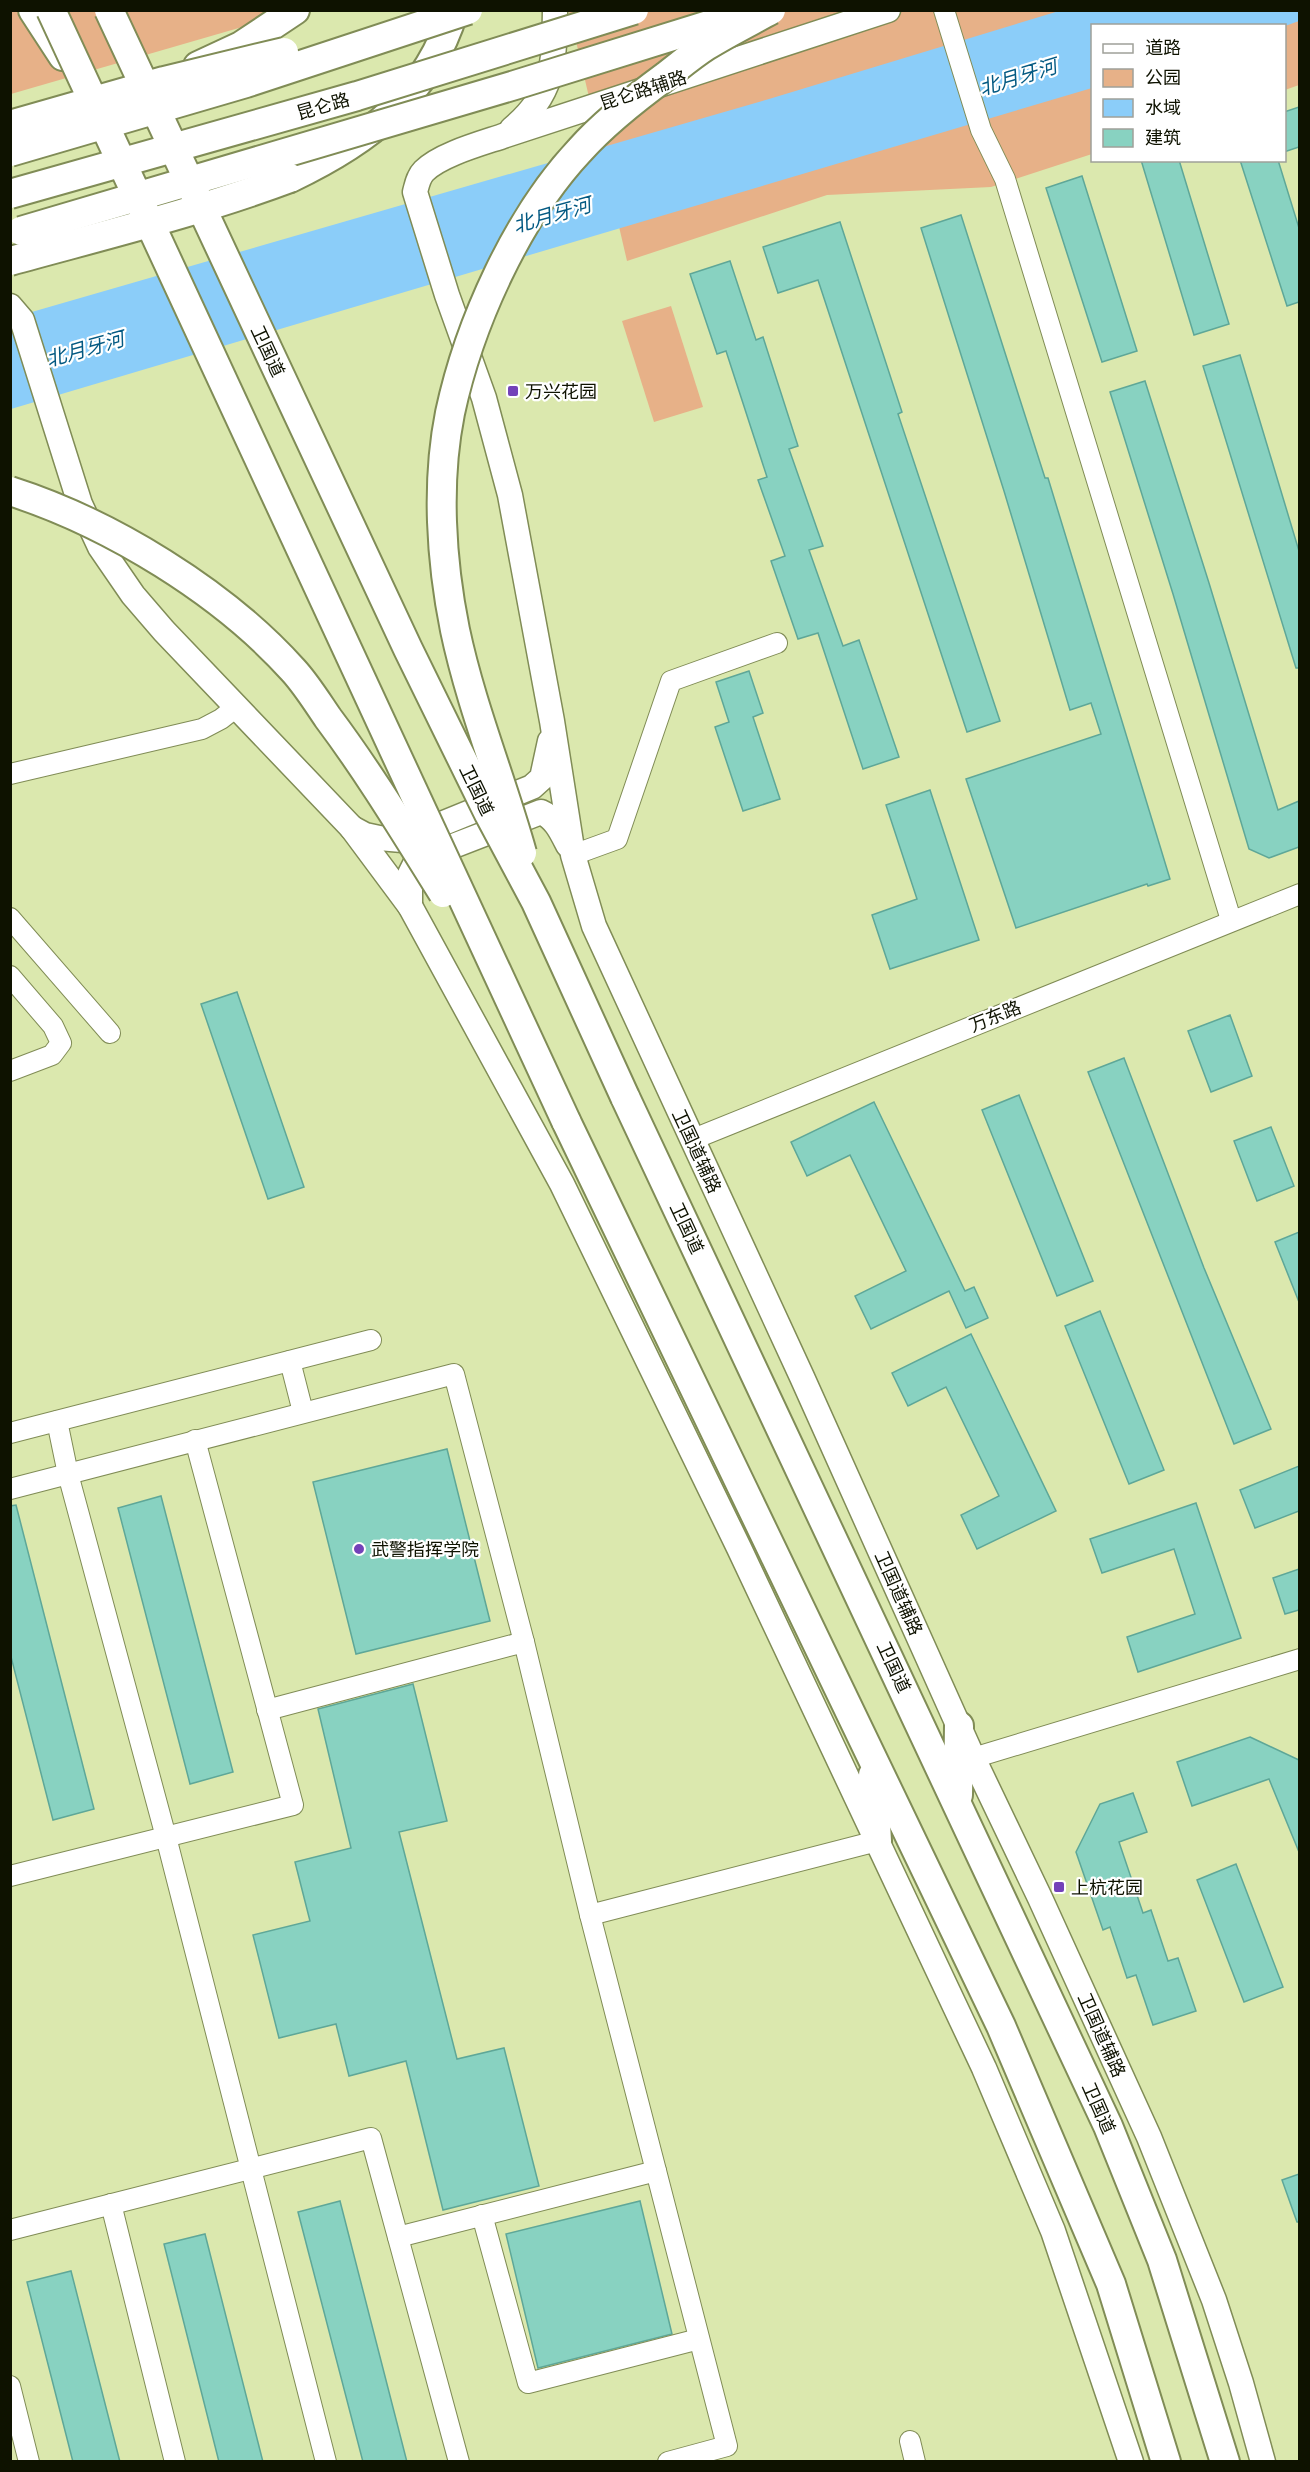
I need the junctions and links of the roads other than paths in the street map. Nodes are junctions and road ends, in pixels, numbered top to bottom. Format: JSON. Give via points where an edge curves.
{"nodes":[{"id":1,"x":33,"y":10,"type":"edge"},
{"id":2,"x":51,"y":10,"type":"edge"},
{"id":3,"x":109,"y":10,"type":"edge"},
{"id":4,"x":121,"y":10,"type":"edge"},
{"id":5,"x":295,"y":10,"type":"edge"},
{"id":6,"x":454,"y":10,"type":"edge"},
{"id":7,"x":468,"y":10,"type":"edge"},
{"id":8,"x":555,"y":10,"type":"edge"},
{"id":9,"x":634,"y":10,"type":"edge"},
{"id":10,"x":754,"y":10,"type":"edge"},
{"id":11,"x":771,"y":10,"type":"edge"},
{"id":12,"x":888,"y":10,"type":"edge"},
{"id":13,"x":944,"y":10,"type":"edge"},
{"id":14,"x":410,"y":28,"type":"junction"},
{"id":15,"x":137,"y":67,"type":"junction"},
{"id":16,"x":164,"y":81,"type":"junction"},
{"id":17,"x":84,"y":87,"type":"junction"},
{"id":18,"x":10,"y":125,"type":"edge"},
{"id":19,"x":506,"y":135,"type":"junction"},
{"id":20,"x":10,"y":152,"type":"edge"},
{"id":21,"x":10,"y":194,"type":"edge"},
{"id":22,"x":10,"y":234,"type":"edge"},
{"id":23,"x":10,"y":261,"type":"edge"},
{"id":24,"x":16,"y":313,"type":"edge"},
{"id":25,"x":10,"y":491,"type":"edge"},
{"id":26,"x":777,"y":643,"type":"dead end"},
{"id":27,"x":235,"y":708,"type":"junction"},
{"id":28,"x":552,"y":721,"type":"junction"},
{"id":29,"x":10,"y":774,"type":"edge"},
{"id":30,"x":352,"y":828,"type":"junction"},
{"id":31,"x":573,"y":855,"type":"junction"},
{"id":32,"x":1299,"y":894,"type":"edge"},
{"id":33,"x":536,"y":902,"type":"junction"},
{"id":34,"x":410,"y":906,"type":"junction"},
{"id":35,"x":10,"y":918,"type":"edge"},
{"id":36,"x":1231,"y":920,"type":"junction"},
{"id":37,"x":10,"y":976,"type":"edge"},
{"id":38,"x":506,"y":992,"type":"junction"},
{"id":39,"x":110,"y":1033,"type":"dead end"},
{"id":40,"x":10,"y":1071,"type":"edge"},
{"id":41,"x":692,"y":1140,"type":"junction"},
{"id":42,"x":370,"y":1340,"type":"dead end"},
{"id":43,"x":290,"y":1361,"type":"junction"},
{"id":44,"x":303,"y":1412,"type":"junction"},
{"id":45,"x":57,"y":1421,"type":"junction"},
{"id":46,"x":10,"y":1433,"type":"edge"},
{"id":47,"x":195,"y":1440,"type":"junction"},
{"id":48,"x":68,"y":1474,"type":"junction"},
{"id":49,"x":10,"y":1489,"type":"edge"},
{"id":50,"x":524,"y":1642,"type":"junction"},
{"id":51,"x":1299,"y":1659,"type":"edge"},
{"id":52,"x":267,"y":1710,"type":"junction"},
{"id":53,"x":959,"y":1726,"type":"junction"},
{"id":54,"x":973,"y":1758,"type":"junction"},
{"id":55,"x":872,"y":1761,"type":"junction"},
{"id":56,"x":958,"y":1803,"type":"junction"},
{"id":57,"x":166,"y":1837,"type":"junction"},
{"id":58,"x":877,"y":1841,"type":"junction"},
{"id":59,"x":10,"y":1876,"type":"edge"},
{"id":60,"x":930,"y":1878,"type":"junction"},
{"id":61,"x":590,"y":1915,"type":"junction"},
{"id":62,"x":1087,"y":2079,"type":"junction"},
{"id":63,"x":1149,"y":2137,"type":"junction"},
{"id":64,"x":250,"y":2168,"type":"junction"},
{"id":65,"x":656,"y":2171,"type":"junction"},
{"id":66,"x":111,"y":2204,"type":"junction"},
{"id":67,"x":482,"y":2215,"type":"junction"},
{"id":68,"x":10,"y":2230,"type":"edge"},
{"id":69,"x":398,"y":2237,"type":"junction"},
{"id":70,"x":699,"y":2339,"type":"junction"},
{"id":71,"x":10,"y":2386,"type":"edge"},
{"id":72,"x":910,"y":2441,"type":"dead end"},
{"id":73,"x":29,"y":2462,"type":"edge"},
{"id":74,"x":175,"y":2462,"type":"edge"},
{"id":75,"x":326,"y":2462,"type":"edge"},
{"id":76,"x":459,"y":2462,"type":"edge"},
{"id":77,"x":668,"y":2462,"type":"edge"},
{"id":78,"x":915,"y":2462,"type":"edge"},
{"id":79,"x":1131,"y":2462,"type":"edge"},
{"id":80,"x":1166,"y":2462,"type":"edge"},
{"id":81,"x":1225,"y":2462,"type":"edge"},
{"id":82,"x":1263,"y":2462,"type":"edge"}],
"edges":[{"from":1,"to":17,"type":"highway"},
{"from":2,"to":17,"type":"highway","bridge":true},
{"from":3,"to":15,"type":"highway","name":"卫国道","bridge":true},
{"from":4,"to":15,"type":"highway","bridge":true},
{"from":5,"to":16,"type":"highway","bridge":true,"via":[[241,46]]},
{"from":6,"to":23,"type":"highway","bridge":true,"via":[[429,69],[403,103],[371,131],[324,162],[257,190]]},
{"from":7,"to":14,"type":"highway","bridge":true},
{"from":8,"to":19,"type":"main road","via":[[554,50],[547,87],[529,114]]},
{"from":9,"to":21,"type":"highway","name":"昆仑路","bridge":true,"via":[[357,96]]},
{"from":10,"to":22,"type":"highway","bridge":true},
{"from":11,"to":33,"type":"highway","bridge":true,"via":[[705,46],[629,104],[580,150],[549,188],[506,255],[478,321],[450,413],[443,532],[455,629]]},
{"from":12,"to":19,"type":"main road","name":"昆仑路辅路"},
{"from":13,"to":36,"type":"street","via":[[981,130],[1005,179]]},
{"from":14,"to":16,"type":"highway","bridge":true},
{"from":14,"to":20,"type":"highway","bridge":true,"via":[[256,79]]},
{"from":15,"to":33,"type":"highway","name":"卫国道","bridge":true,"via":[[408,649]]},
{"from":16,"to":18,"type":"highway","bridge":true},
{"from":17,"to":38,"type":"highway","bridge":true},
{"from":19,"to":28,"type":"main road","name":"昆仑路辅路","via":[[459,152],[425,170],[416,192],[484,398],[510,495]]},
{"from":24,"to":27,"type":"main road","via":[[80,504],[100,547],[133,595]]},
{"from":25,"to":38,"type":"highway","bridge":true,"via":[[101,529],[166,565],[235,615],[293,670],[355,754]]},
{"from":26,"to":31,"type":"street","via":[[671,681],[617,839]]},
{"from":27,"to":29,"type":"street","via":[[202,729]]},
{"from":27,"to":30,"type":"main road"},
{"from":28,"to":30,"type":"main road","via":[[542,778],[532,787],[402,840],[365,835]]},
{"from":28,"to":31,"type":"main road","name":"卫国道辅路"},
{"from":30,"to":34,"type":"main road"},
{"from":31,"to":34,"type":"main road","via":[[556,823],[541,812],[417,860],[410,874]]},
{"from":31,"to":41,"type":"main road","name":"卫国道辅路","via":[[594,926]]},
{"from":32,"to":36,"type":"street","name":"万东路"},
{"from":33,"to":56,"type":"highway","name":"卫国道","bridge":true},
{"from":34,"to":58,"type":"main road","via":[[567,1195]]},
{"from":35,"to":39,"type":"street"},
{"from":36,"to":41,"type":"street","name":"万东路"},
{"from":37,"to":40,"type":"street","via":[[53,1026],[61,1043],[52,1055]]},
{"from":38,"to":55,"type":"highway","bridge":true},
{"from":41,"to":53,"type":"main road","name":"卫国道辅路"},
{"from":42,"to":43,"type":"street"},
{"from":43,"to":44,"type":"street"},
{"from":43,"to":45,"type":"street"},
{"from":44,"to":47,"type":"street"},
{"from":44,"to":50,"type":"street","via":[[454,1374]]},
{"from":45,"to":46,"type":"street"},
{"from":45,"to":48,"type":"street"},
{"from":47,"to":48,"type":"street"},
{"from":47,"to":52,"type":"street"},
{"from":48,"to":49,"type":"street"},
{"from":48,"to":57,"type":"street"},
{"from":50,"to":52,"type":"street"},
{"from":50,"to":61,"type":"street"},
{"from":51,"to":54,"type":"street"},
{"from":52,"to":57,"type":"street","via":[[293,1805]]},
{"from":53,"to":54,"type":"main road","name":"卫国道辅路"},
{"from":53,"to":56,"type":"highway"},
{"from":54,"to":63,"type":"main road","name":"卫国道辅路"},
{"from":55,"to":58,"type":"highway"},
{"from":55,"to":60,"type":"highway"},
{"from":56,"to":62,"type":"highway","name":"卫国道"},
{"from":57,"to":59,"type":"street"},
{"from":57,"to":64,"type":"street"},
{"from":58,"to":60,"type":"main road"},
{"from":58,"to":61,"type":"street"},
{"from":58,"to":79,"type":"main road","via":[[984,2068],[1053,2231]]},
{"from":60,"to":80,"type":"highway","via":[[1001,2026],[1111,2283]]},
{"from":61,"to":65,"type":"street"},
{"from":62,"to":63,"type":"main road"},
{"from":62,"to":81,"type":"highway","name":"卫国道","via":[[1162,2260]]},
{"from":63,"to":82,"type":"main road","name":"卫国道辅路","via":[[1214,2300]]},
{"from":64,"to":66,"type":"street"},
{"from":64,"to":69,"type":"street","via":[[371,2138]]},
{"from":64,"to":75,"type":"street"},
{"from":65,"to":67,"type":"street"},
{"from":65,"to":70,"type":"street"},
{"from":66,"to":68,"type":"street"},
{"from":66,"to":74,"type":"street"},
{"from":67,"to":69,"type":"street"},
{"from":67,"to":70,"type":"street","via":[[528,2383]]},
{"from":69,"to":76,"type":"street"},
{"from":70,"to":77,"type":"street","via":[[727,2446]]},
{"from":71,"to":73,"type":"street"},
{"from":72,"to":78,"type":"street"}]}
